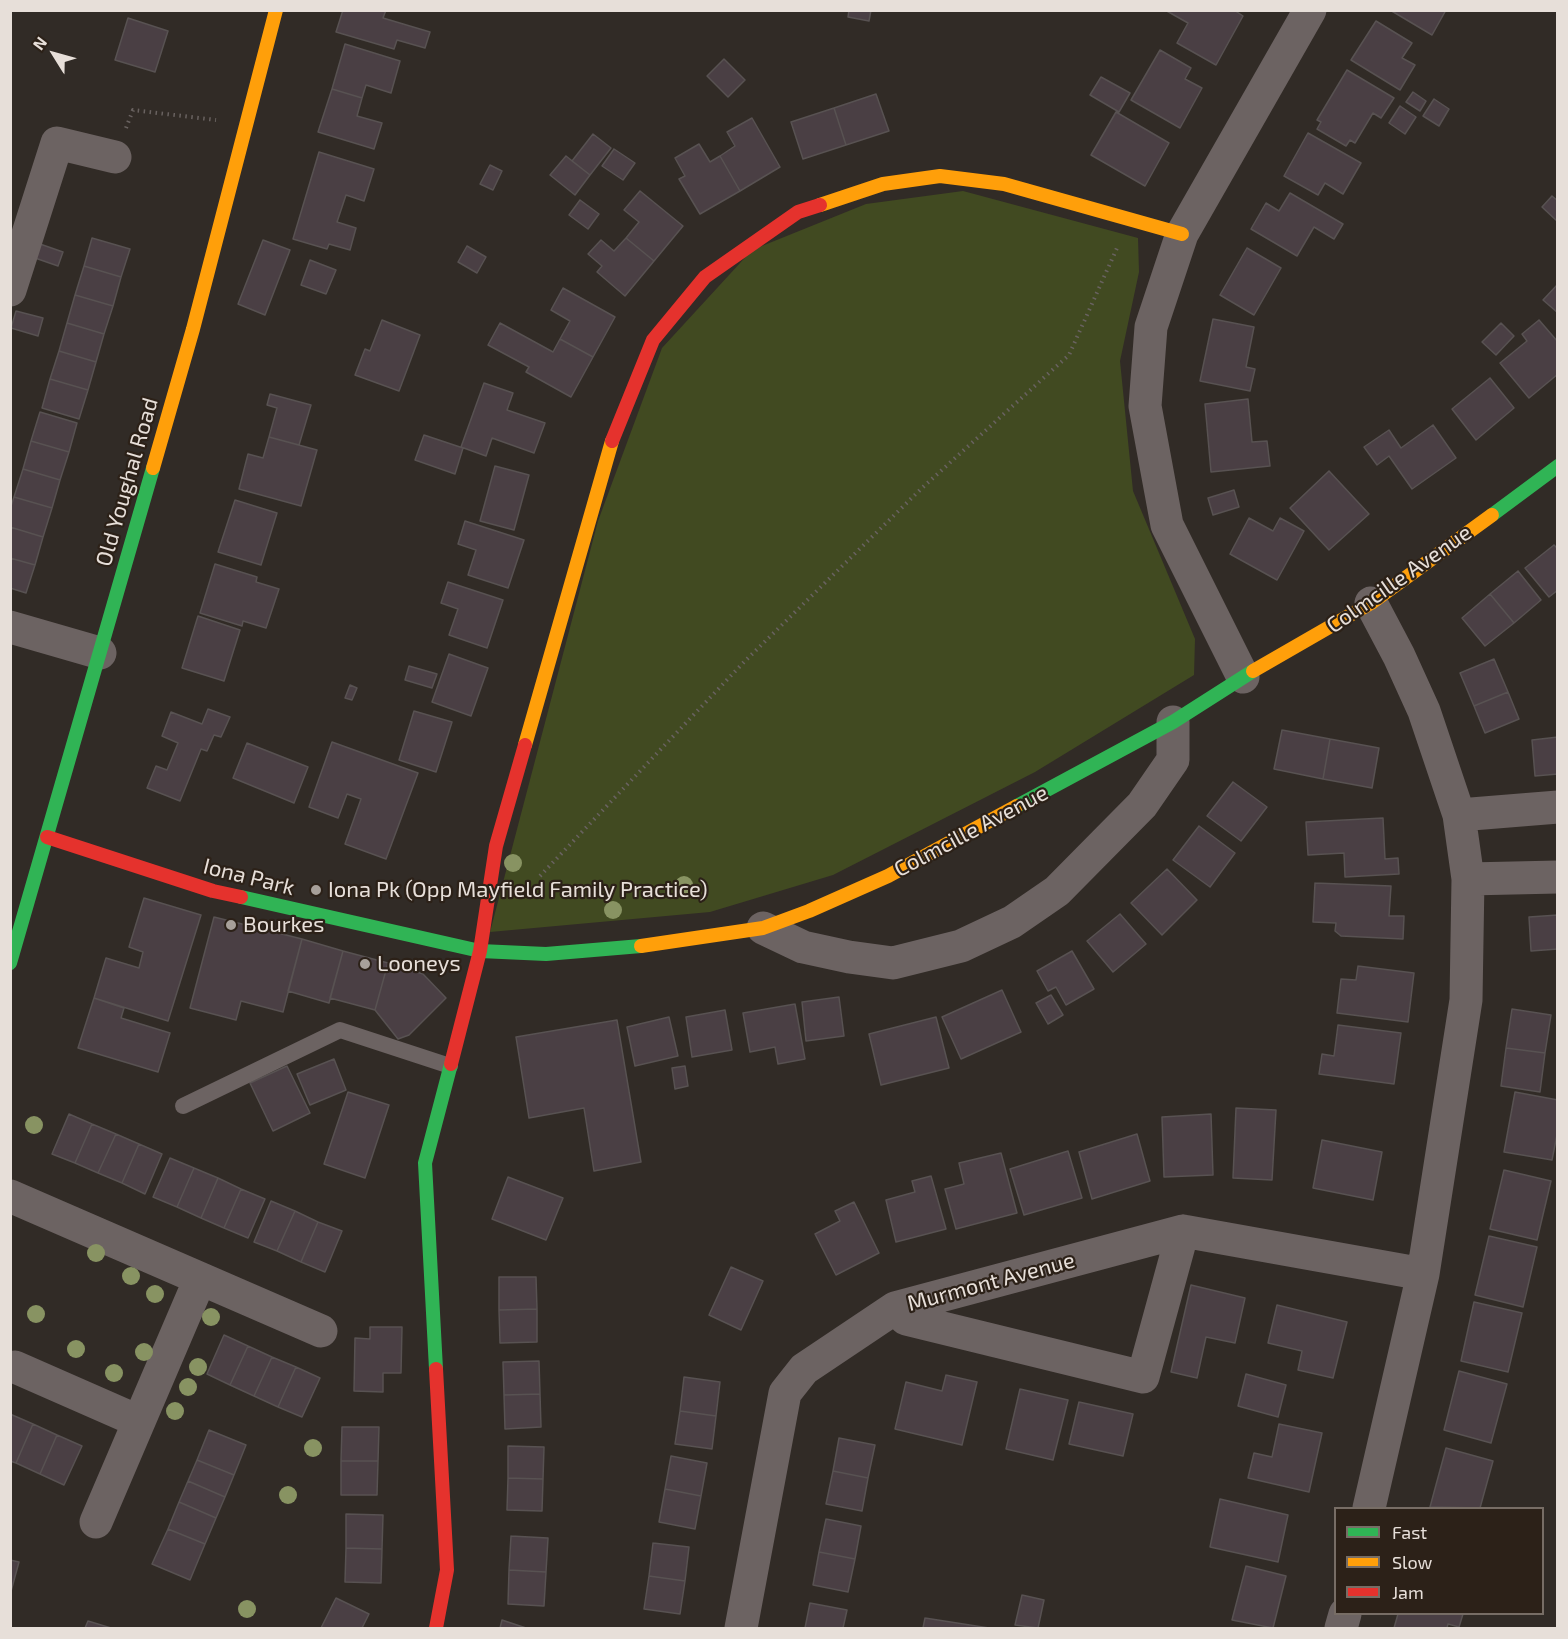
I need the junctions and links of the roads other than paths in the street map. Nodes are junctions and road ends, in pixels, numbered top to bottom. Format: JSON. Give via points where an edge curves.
{"nodes":[{"id":1,"x":276,"y":10,"type":"edge"},
{"id":2,"x":1310,"y":10,"type":"edge"},
{"id":3,"x":115,"y":157,"type":"road end"},
{"id":4,"x":1182,"y":234,"type":"junction"},
{"id":5,"x":10,"y":290,"type":"edge"},
{"id":6,"x":1557,"y":466,"type":"edge"},
{"id":7,"x":1371,"y":603,"type":"junction"},
{"id":8,"x":10,"y":627,"type":"edge"},
{"id":9,"x":100,"y":653,"type":"junction"},
{"id":10,"x":1243,"y":677,"type":"junction"},
{"id":11,"x":1173,"y":722,"type":"junction"},
{"id":12,"x":1557,"y":807,"type":"edge"},
{"id":13,"x":1459,"y":815,"type":"junction"},
{"id":14,"x":47,"y":837,"type":"junction"},
{"id":15,"x":1557,"y":878,"type":"edge"},
{"id":16,"x":1468,"y":879,"type":"junction"},
{"id":17,"x":763,"y":928,"type":"junction"},
{"id":18,"x":480,"y":951,"type":"junction"},
{"id":19,"x":10,"y":963,"type":"edge"},
{"id":20,"x":450,"y":1066,"type":"junction"},
{"id":21,"x":183,"y":1106,"type":"dead end"},
{"id":22,"x":10,"y":1196,"type":"edge"},
{"id":23,"x":1183,"y":1231,"type":"junction"},
{"id":24,"x":1423,"y":1274,"type":"junction"},
{"id":25,"x":200,"y":1279,"type":"junction"},
{"id":26,"x":895,"y":1308,"type":"junction"},
{"id":27,"x":321,"y":1331,"type":"dead end"},
{"id":28,"x":15,"y":1367,"type":"dead end"},
{"id":29,"x":138,"y":1421,"type":"junction"},
{"id":30,"x":1369,"y":1507,"type":"edge"},
{"id":31,"x":96,"y":1522,"type":"dead end"},
{"id":32,"x":436,"y":1629,"type":"edge"},
{"id":33,"x":741,"y":1629,"type":"edge"}],
"edges":[{"from":1,"to":9,"type":"street","name":"Old Youghal Road","via":[[193,329]]},
{"from":2,"to":4,"type":"street"},
{"from":3,"to":5,"type":"street","via":[[57,143]]},
{"from":4,"to":10,"type":"street","via":[[1151,327],[1145,406],[1167,525]]},
{"from":4,"to":18,"type":"street","via":[[1004,184],[940,176],[883,184],[798,212],[705,277],[653,340],[612,442],[496,846]]},
{"from":6,"to":7,"type":"street","name":"Colmcille Avenue"},
{"from":7,"to":10,"type":"street","name":"Colmcille Avenue"},
{"from":7,"to":13,"type":"street","via":[[1424,711]]},
{"from":8,"to":9,"type":"street"},
{"from":9,"to":14,"type":"street","name":"Old Youghal Road"},
{"from":10,"to":11,"type":"street","name":"Colmcille Avenue"},
{"from":11,"to":17,"type":"street","name":"Colmcille Avenue","via":[[888,876]]},
{"from":11,"to":17,"type":"street","via":[[1173,760],[1142,804],[1057,891],[1012,922],[961,946],[892,963],[803,947]]},
{"from":12,"to":13,"type":"street"},
{"from":13,"to":16,"type":"street"},
{"from":14,"to":18,"type":"street","name":"Iona Park","via":[[213,891]]},
{"from":14,"to":19,"type":"street","name":"Old Youghal Road"},
{"from":15,"to":16,"type":"street"},
{"from":16,"to":24,"type":"street","via":[[1466,1000]]},
{"from":17,"to":18,"type":"street","name":"Colmcille Avenue","via":[[650,945],[546,954]]},
{"from":18,"to":20,"type":"street"},
{"from":20,"to":21,"type":"lane","via":[[340,1030]]},
{"from":20,"to":32,"type":"street","via":[[425,1163],[447,1570]]},
{"from":22,"to":25,"type":"street"},
{"from":23,"to":24,"type":"street","name":"Murmont Avenue"},
{"from":23,"to":26,"type":"street","name":"Murmont Avenue"},
{"from":23,"to":26,"type":"street","via":[[1143,1377],[906,1319]]},
{"from":24,"to":30,"type":"street"},
{"from":25,"to":27,"type":"street"},
{"from":25,"to":29,"type":"street"},
{"from":26,"to":33,"type":"street","name":"Murmont Avenue","via":[[804,1369],[785,1393]]},
{"from":28,"to":29,"type":"street"},
{"from":29,"to":31,"type":"street"}]}
